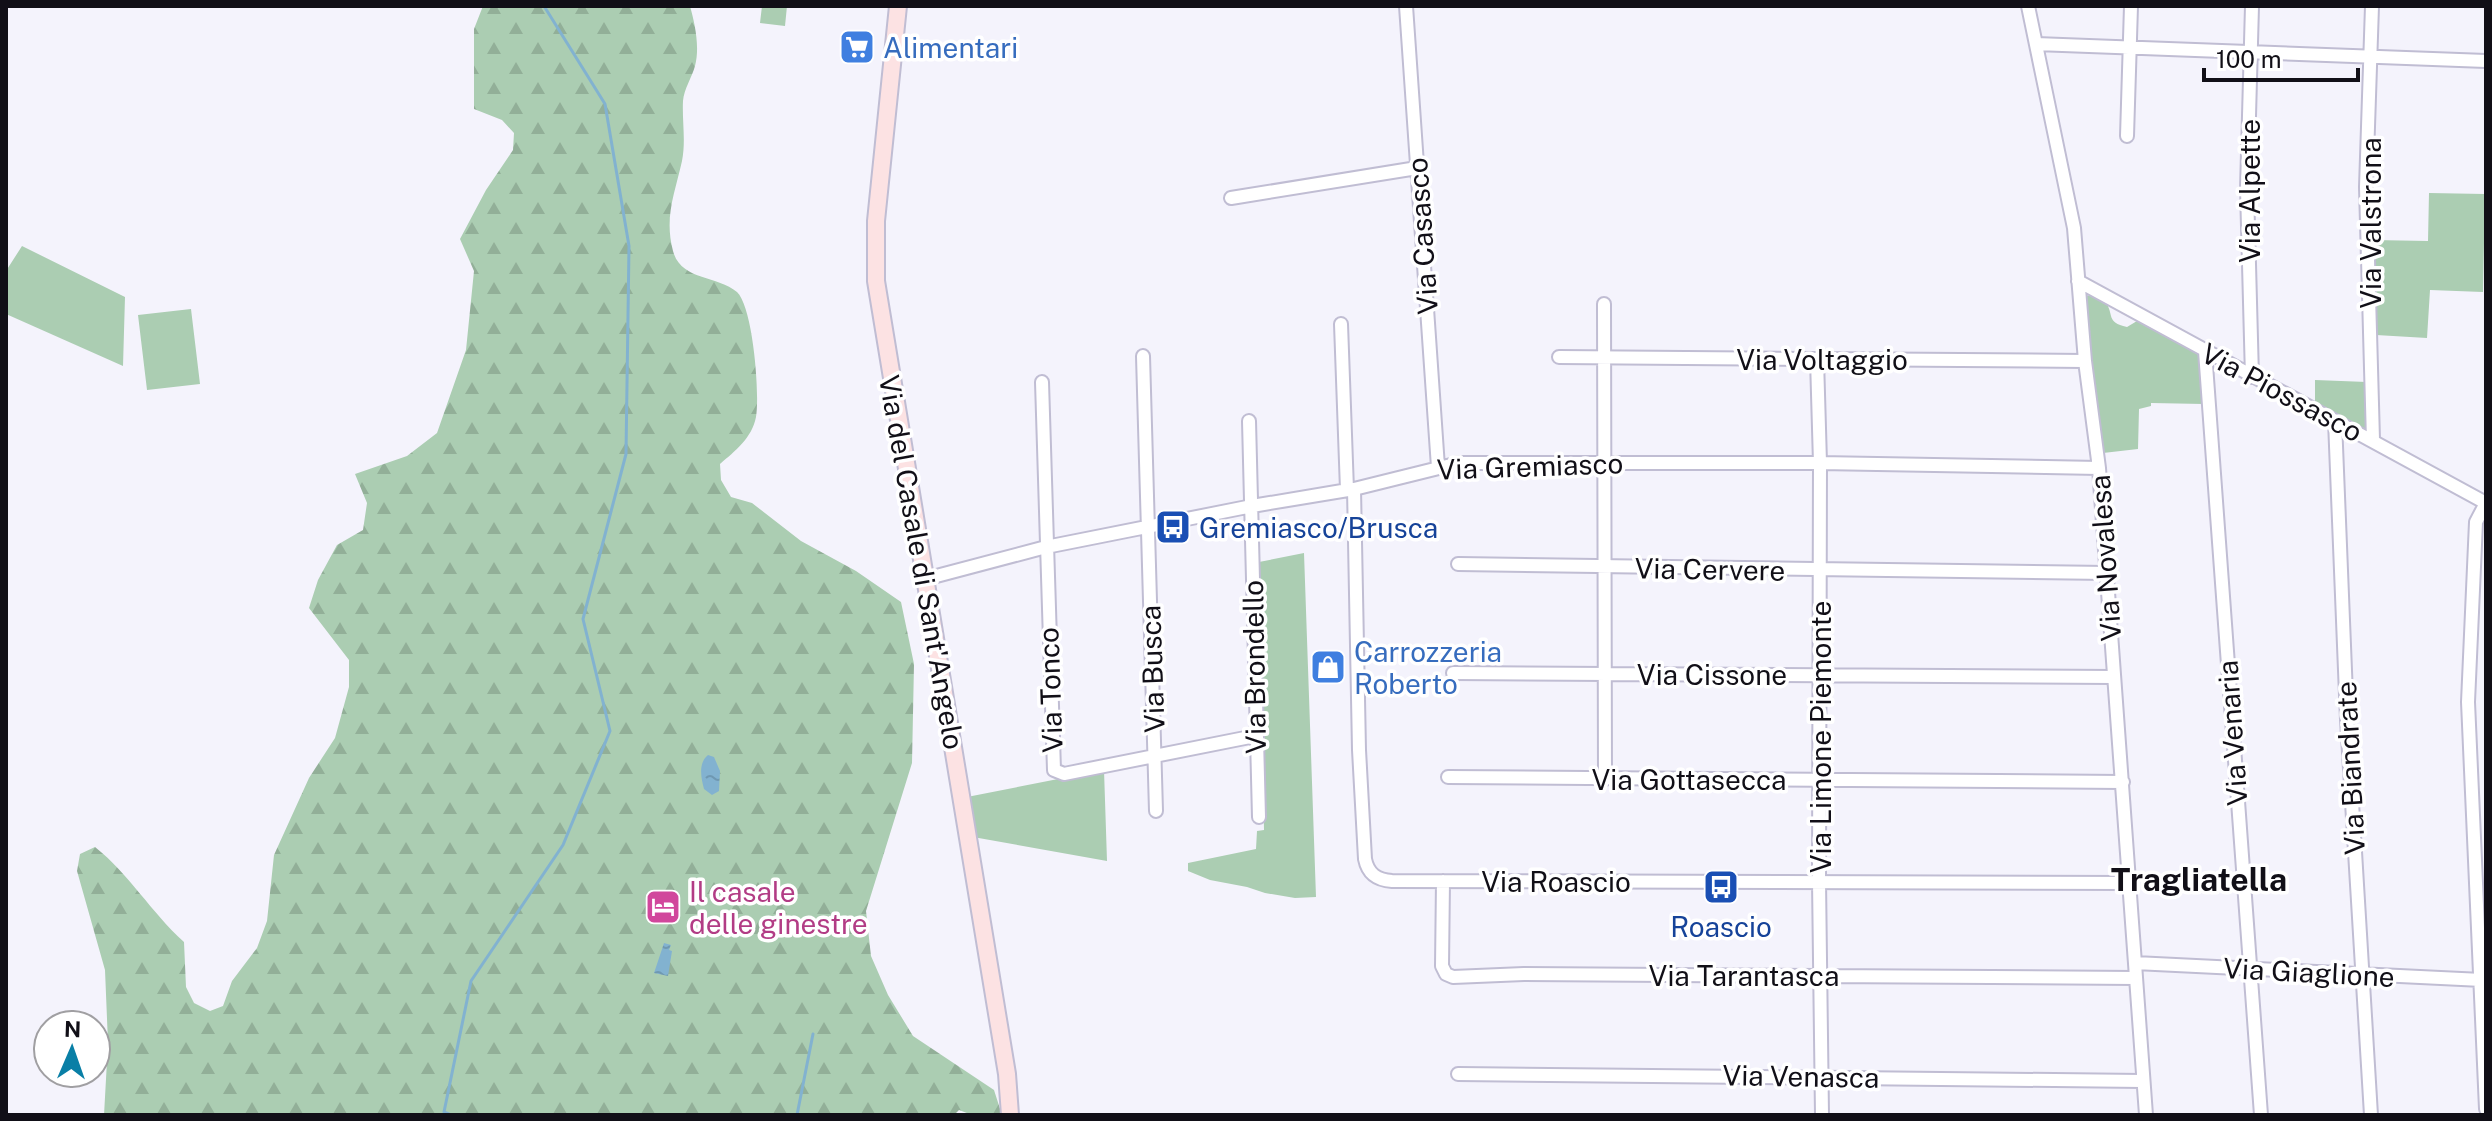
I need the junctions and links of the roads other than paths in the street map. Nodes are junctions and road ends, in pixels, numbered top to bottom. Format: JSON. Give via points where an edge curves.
{"nodes":[{"id":1,"x":898,"y":6,"type":"edge"},
{"id":2,"x":1406,"y":6,"type":"edge"},
{"id":3,"x":2028,"y":6,"type":"edge"},
{"id":4,"x":2131,"y":6,"type":"edge"},
{"id":5,"x":2252,"y":6,"type":"edge"},
{"id":6,"x":2372,"y":6,"type":"edge"},
{"id":7,"x":2036,"y":44,"type":"junction"},
{"id":8,"x":2129,"y":49,"type":"junction"},
{"id":9,"x":2250,"y":54,"type":"junction"},
{"id":10,"x":2370,"y":58,"type":"junction"},
{"id":11,"x":2486,"y":61,"type":"edge"},
{"id":12,"x":2127,"y":136,"type":"dead end"},
{"id":13,"x":1417,"y":168,"type":"junction"},
{"id":14,"x":1231,"y":198,"type":"dead end"},
{"id":15,"x":2078,"y":281,"type":"junction"},
{"id":16,"x":1604,"y":304,"type":"dead end"},
{"id":17,"x":1341,"y":324,"type":"dead end"},
{"id":18,"x":2205,"y":351,"type":"junction"},
{"id":19,"x":1143,"y":356,"type":"dead end"},
{"id":20,"x":1559,"y":357,"type":"dead end"},
{"id":21,"x":1604,"y":357,"type":"junction"},
{"id":22,"x":1817,"y":359,"type":"junction"},
{"id":23,"x":2085,"y":361,"type":"junction"},
{"id":24,"x":2252,"y":377,"type":"junction"},
{"id":25,"x":1042,"y":382,"type":"dead end"},
{"id":26,"x":1249,"y":421,"type":"dead end"},
{"id":27,"x":2335,"y":421,"type":"junction"},
{"id":28,"x":2373,"y":440,"type":"junction"},
{"id":29,"x":1605,"y":462,"type":"junction"},
{"id":30,"x":1820,"y":463,"type":"junction"},
{"id":31,"x":1438,"y":467,"type":"junction"},
{"id":32,"x":2099,"y":468,"type":"junction"},
{"id":33,"x":1350,"y":489,"type":"junction"},
{"id":34,"x":2486,"y":503,"type":"edge"},
{"id":35,"x":1252,"y":506,"type":"junction"},
{"id":36,"x":1148,"y":527,"type":"junction"},
{"id":37,"x":1046,"y":547,"type":"junction"},
{"id":38,"x":1458,"y":564,"type":"dead end"},
{"id":39,"x":1606,"y":568,"type":"junction"},
{"id":40,"x":1821,"y":570,"type":"junction"},
{"id":41,"x":2107,"y":573,"type":"junction"},
{"id":42,"x":925,"y":579,"type":"junction"},
{"id":43,"x":1453,"y":673,"type":"dead end"},
{"id":44,"x":1605,"y":673,"type":"junction"},
{"id":45,"x":1821,"y":675,"type":"junction"},
{"id":46,"x":2114,"y":677,"type":"junction"},
{"id":47,"x":1255,"y":736,"type":"junction"},
{"id":48,"x":1155,"y":756,"type":"junction"},
{"id":49,"x":1448,"y":777,"type":"dead end"},
{"id":50,"x":1605,"y":779,"type":"junction"},
{"id":51,"x":1820,"y":780,"type":"junction"},
{"id":52,"x":2123,"y":782,"type":"junction"},
{"id":53,"x":1156,"y":811,"type":"dead end"},
{"id":54,"x":1259,"y":817,"type":"dead end"},
{"id":55,"x":1443,"y":881,"type":"junction"},
{"id":56,"x":1819,"y":881,"type":"junction"},
{"id":57,"x":2129,"y":883,"type":"junction"},
{"id":58,"x":2135,"y":963,"type":"junction"},
{"id":59,"x":2249,"y":970,"type":"junction"},
{"id":60,"x":1821,"y":975,"type":"junction"},
{"id":61,"x":2362,"y":975,"type":"junction"},
{"id":62,"x":2136,"y":978,"type":"junction"},
{"id":63,"x":2482,"y":980,"type":"junction"},
{"id":64,"x":1458,"y":1074,"type":"dead end"},
{"id":65,"x":1821,"y":1076,"type":"junction"},
{"id":66,"x":2143,"y":1081,"type":"junction"},
{"id":67,"x":2486,"y":1109,"type":"edge"},
{"id":68,"x":1010,"y":1115,"type":"edge"},
{"id":69,"x":1822,"y":1115,"type":"edge"},
{"id":70,"x":2146,"y":1115,"type":"edge"},
{"id":71,"x":2261,"y":1115,"type":"edge"},
{"id":72,"x":2371,"y":1115,"type":"edge"}],
"edges":[{"from":1,"to":42,"type":"main road","name":"Via del Casale di Sant'Angelo","via":[[875,266]]},
{"from":2,"to":13,"type":"street","name":"Via Casasco"},
{"from":3,"to":7,"type":"street","name":"Via Novalesa"},
{"from":4,"to":8,"type":"street"},
{"from":5,"to":9,"type":"street","name":"Via Alpette"},
{"from":6,"to":10,"type":"street","name":"Via Valstrona"},
{"from":7,"to":8,"type":"street"},
{"from":7,"to":15,"type":"street","name":"Via Novalesa","via":[[2070,197]]},
{"from":8,"to":9,"type":"street"},
{"from":8,"to":12,"type":"street"},
{"from":9,"to":10,"type":"street"},
{"from":9,"to":24,"type":"street","name":"Via Alpette"},
{"from":10,"to":11,"type":"street"},
{"from":10,"to":28,"type":"street","name":"Via Valstrona","via":[[2366,187]]},
{"from":13,"to":14,"type":"street"},
{"from":13,"to":31,"type":"street","name":"Via Casasco"},
{"from":15,"to":18,"type":"street","name":"Via Piossasco"},
{"from":15,"to":23,"type":"street","name":"Via Novalesa"},
{"from":16,"to":21,"type":"street"},
{"from":17,"to":33,"type":"street","name":"Via Roascio"},
{"from":18,"to":24,"type":"street","name":"Via Piossasco"},
{"from":18,"to":59,"type":"street","name":"Via Venaria"},
{"from":19,"to":36,"type":"street","name":"Via Busca"},
{"from":20,"to":21,"type":"street","name":"Via Voltaggio"},
{"from":21,"to":22,"type":"street","name":"Via Voltaggio"},
{"from":21,"to":29,"type":"street"},
{"from":22,"to":23,"type":"street","name":"Via Voltaggio"},
{"from":22,"to":30,"type":"street","name":"Via Limone Piemonte"},
{"from":23,"to":32,"type":"street","name":"Via Novalesa"},
{"from":24,"to":27,"type":"street","name":"Via Piossasco"},
{"from":25,"to":37,"type":"street"},
{"from":26,"to":35,"type":"street","name":"Via Brondello"},
{"from":27,"to":28,"type":"street","name":"Via Piossasco"},
{"from":27,"to":61,"type":"street","name":"Via Biandrate"},
{"from":28,"to":34,"type":"street","name":"Via Piossasco"},
{"from":29,"to":30,"type":"street","name":"Via Gremiasco"},
{"from":29,"to":31,"type":"street","name":"Via Gremiasco"},
{"from":29,"to":39,"type":"street"},
{"from":30,"to":32,"type":"street","name":"Via Gremiasco"},
{"from":30,"to":40,"type":"street","name":"Via Limone Piemonte"},
{"from":31,"to":33,"type":"street","name":"Via Gremiasco"},
{"from":32,"to":41,"type":"street","name":"Via Novalesa"},
{"from":33,"to":35,"type":"street","name":"Via Gremiasco"},
{"from":33,"to":55,"type":"street","name":"Via Roascio","via":[[1366,863],[1383,880]]},
{"from":34,"to":63,"type":"street","via":[[2476,522],[2468,702]]},
{"from":35,"to":36,"type":"street","name":"Via Gremiasco"},
{"from":35,"to":47,"type":"street","name":"Via Brondello"},
{"from":36,"to":37,"type":"street","name":"Via Gremiasco"},
{"from":36,"to":48,"type":"street","name":"Via Busca"},
{"from":37,"to":42,"type":"street","name":"Via Gremiasco"},
{"from":37,"to":48,"type":"street","name":"Via Tonco","via":[[1054,770],[1064,774]]},
{"from":38,"to":39,"type":"street","name":"Via Cervere"},
{"from":39,"to":40,"type":"street","name":"Via Cervere"},
{"from":39,"to":44,"type":"street"},
{"from":40,"to":41,"type":"street","name":"Via Cervere"},
{"from":40,"to":45,"type":"street","name":"Via Limone Piemonte"},
{"from":41,"to":46,"type":"street","name":"Via Novalesa"},
{"from":42,"to":68,"type":"main road","name":"Via del Casale di Sant'Angelo"},
{"from":43,"to":44,"type":"street","name":"Via Cissone"},
{"from":44,"to":45,"type":"street","name":"Via Cissone"},
{"from":44,"to":50,"type":"street"},
{"from":45,"to":46,"type":"street","name":"Via Cissone"},
{"from":45,"to":51,"type":"street","name":"Via Limone Piemonte"},
{"from":46,"to":52,"type":"street","name":"Via Novalesa"},
{"from":47,"to":48,"type":"street","name":"Via Tonco"},
{"from":47,"to":54,"type":"street","name":"Via Brondello"},
{"from":48,"to":53,"type":"street","name":"Via Busca"},
{"from":49,"to":50,"type":"street","name":"Via Gottasecca"},
{"from":50,"to":51,"type":"street","name":"Via Gottasecca"},
{"from":51,"to":52,"type":"street","name":"Via Gottasecca"},
{"from":51,"to":56,"type":"street","name":"Via Limone Piemonte"},
{"from":52,"to":57,"type":"street","name":"Via Novalesa"},
{"from":55,"to":56,"type":"street","name":"Via Roascio"},
{"from":55,"to":60,"type":"street","name":"Via Tarantasca","via":[[1442,966],[1451,977]]},
{"from":56,"to":57,"type":"street","name":"Via Roascio"},
{"from":56,"to":60,"type":"street","name":"Via Limone Piemonte"},
{"from":57,"to":58,"type":"street","name":"Via Novalesa"},
{"from":58,"to":59,"type":"street","name":"Via Giaglione"},
{"from":58,"to":62,"type":"street","name":"Via Novalesa"},
{"from":59,"to":61,"type":"street","name":"Via Giaglione"},
{"from":59,"to":71,"type":"street","name":"Via Venaria"},
{"from":60,"to":62,"type":"street","name":"Via Tarantasca"},
{"from":60,"to":65,"type":"street","name":"Via Limone Piemonte"},
{"from":61,"to":63,"type":"street","name":"Via Giaglione"},
{"from":61,"to":72,"type":"street","name":"Via Biandrate"},
{"from":62,"to":66,"type":"street","name":"Via Novalesa"},
{"from":63,"to":67,"type":"street"},
{"from":64,"to":65,"type":"street","name":"Via Venasca"},
{"from":65,"to":66,"type":"street","name":"Via Venasca"},
{"from":65,"to":69,"type":"street","name":"Via Limone Piemonte"},
{"from":66,"to":70,"type":"street","name":"Via Novalesa"}]}
